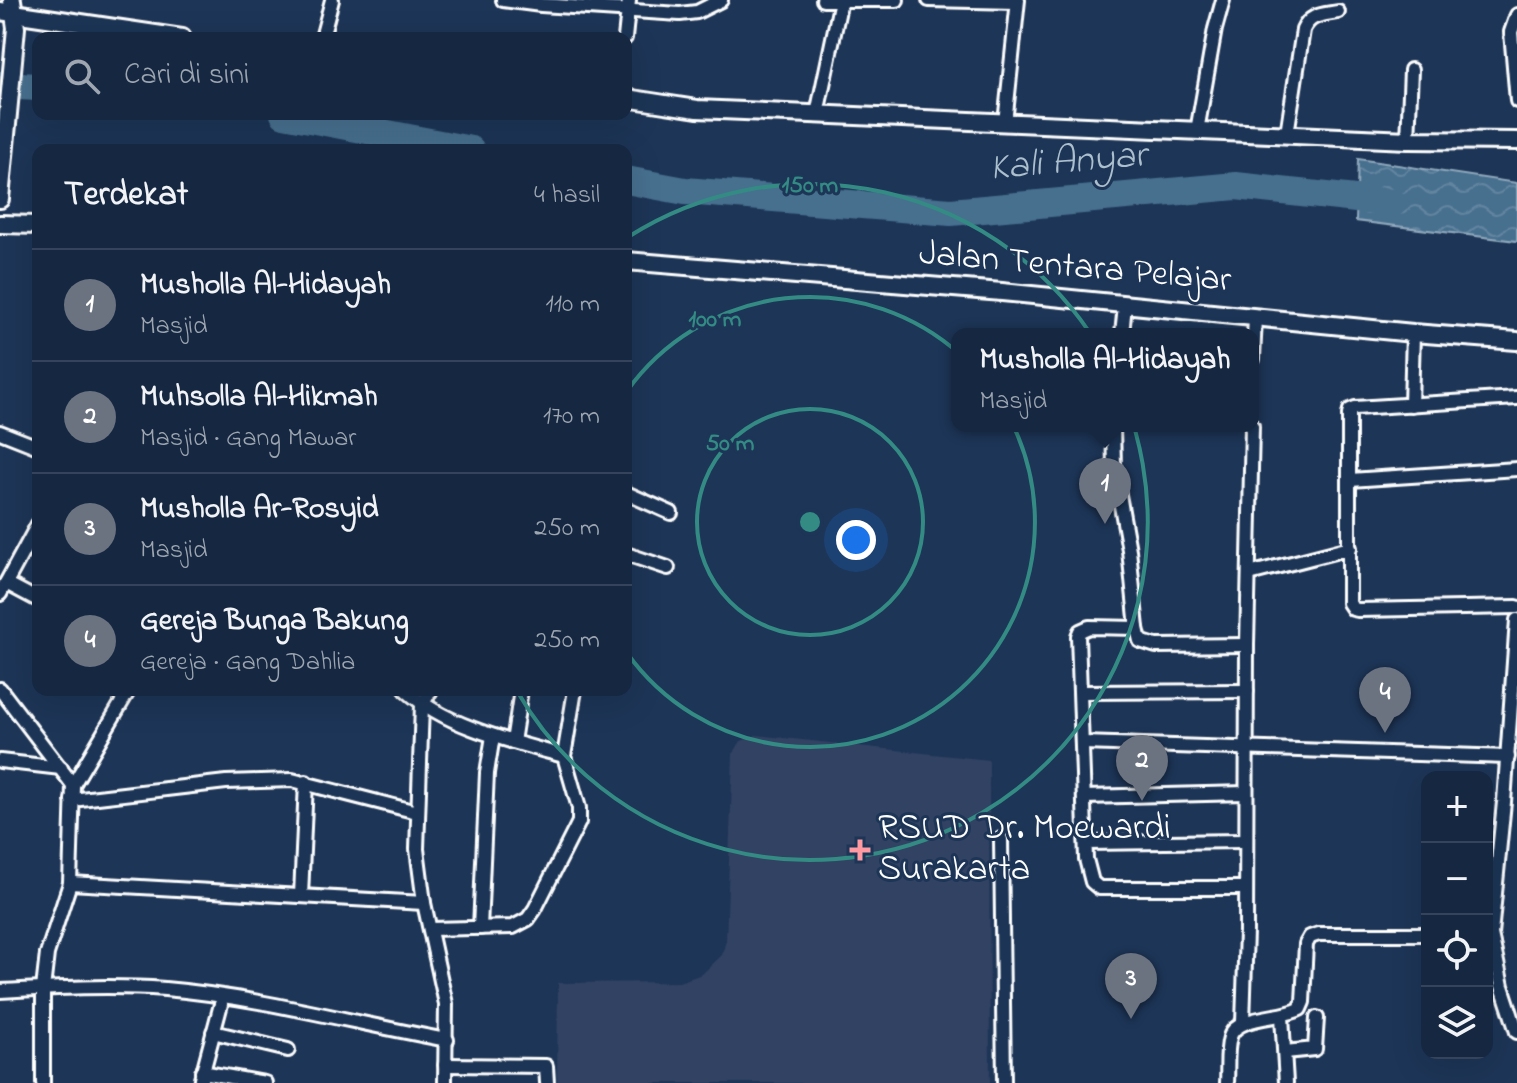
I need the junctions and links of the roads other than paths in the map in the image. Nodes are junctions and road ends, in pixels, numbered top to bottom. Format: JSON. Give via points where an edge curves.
{"nodes":[{"id":1,"x":332,"y":0,"type":"edge"},
{"id":2,"x":505,"y":0,"type":"edge"},
{"id":3,"x":721,"y":0,"type":"edge"},
{"id":4,"x":823,"y":0,"type":"edge"},
{"id":5,"x":840,"y":0,"type":"edge"},
{"id":6,"x":897,"y":0,"type":"edge"},
{"id":7,"x":929,"y":0,"type":"edge"},
{"id":8,"x":953,"y":0,"type":"edge"},
{"id":9,"x":1223,"y":0,"type":"edge"},
{"id":10,"x":1018,"y":1,"type":"edge"},
{"id":11,"x":628,"y":5,"type":"edge"},
{"id":12,"x":1338,"y":12,"type":"dead end"},
{"id":13,"x":11,"y":13,"type":"edge"},
{"id":14,"x":1517,"y":15,"type":"edge"},
{"id":15,"x":141,"y":32,"type":"edge"},
{"id":16,"x":324,"y":32,"type":"edge"},
{"id":17,"x":626,"y":32,"type":"edge"},
{"id":18,"x":1411,"y":70,"type":"dead end"},
{"id":19,"x":632,"y":99,"type":"edge"},
{"id":20,"x":1517,"y":101,"type":"edge"},
{"id":21,"x":817,"y":114,"type":"junction"},
{"id":22,"x":1005,"y":123,"type":"junction"},
{"id":23,"x":1197,"y":131,"type":"junction"},
{"id":24,"x":1287,"y":134,"type":"junction"},
{"id":25,"x":1408,"y":140,"type":"junction"},
{"id":26,"x":1517,"y":141,"type":"edge"},
{"id":27,"x":1,"y":197,"type":"edge"},
{"id":28,"x":0,"y":224,"type":"edge"},
{"id":29,"x":32,"y":225,"type":"edge"},
{"id":30,"x":632,"y":262,"type":"edge"},
{"id":31,"x":1125,"y":305,"type":"junction"},
{"id":32,"x":1255,"y":318,"type":"junction"},
{"id":33,"x":1123,"y":328,"type":"edge"},
{"id":34,"x":1255,"y":328,"type":"edge"},
{"id":35,"x":1413,"y":333,"type":"junction"},
{"id":36,"x":1517,"y":341,"type":"edge"},
{"id":37,"x":1517,"y":398,"type":"edge"},
{"id":38,"x":1411,"y":405,"type":"junction"},
{"id":39,"x":0,"y":432,"type":"edge"},
{"id":40,"x":1113,"y":432,"type":"edge"},
{"id":41,"x":1252,"y":432,"type":"edge"},
{"id":42,"x":32,"y":445,"type":"edge"},
{"id":43,"x":1517,"y":469,"type":"edge"},
{"id":44,"x":1350,"y":480,"type":"junction"},
{"id":45,"x":632,"y":496,"type":"edge"},
{"id":46,"x":671,"y":513,"type":"dead end"},
{"id":47,"x":32,"y":535,"type":"edge"},
{"id":48,"x":1350,"y":548,"type":"junction"},
{"id":49,"x":632,"y":556,"type":"edge"},
{"id":50,"x":668,"y":568,"type":"dead end"},
{"id":51,"x":1249,"y":574,"type":"junction"},
{"id":52,"x":3,"y":588,"type":"edge"},
{"id":53,"x":32,"y":598,"type":"edge"},
{"id":54,"x":1517,"y":607,"type":"edge"},
{"id":55,"x":1517,"y":620,"type":"edge"},
{"id":56,"x":1137,"y":628,"type":"junction"},
{"id":57,"x":1247,"y":645,"type":"junction"},
{"id":58,"x":1516,"y":659,"type":"edge"},
{"id":59,"x":0,"y":689,"type":"edge"},
{"id":60,"x":1247,"y":691,"type":"junction"},
{"id":61,"x":1081,"y":692,"type":"junction"},
{"id":62,"x":125,"y":696,"type":"edge"},
{"id":63,"x":412,"y":696,"type":"edge"},
{"id":64,"x":427,"y":696,"type":"edge"},
{"id":65,"x":520,"y":696,"type":"edge"},
{"id":66,"x":574,"y":696,"type":"edge"},
{"id":67,"x":422,"y":705,"type":"junction"},
{"id":68,"x":493,"y":736,"type":"junction"},
{"id":69,"x":513,"y":742,"type":"junction"},
{"id":70,"x":1083,"y":743,"type":"junction"},
{"id":71,"x":1246,"y":747,"type":"junction"},
{"id":72,"x":1511,"y":752,"type":"edge"},
{"id":73,"x":564,"y":756,"type":"junction"},
{"id":74,"x":0,"y":761,"type":"edge"},
{"id":75,"x":61,"y":768,"type":"junction"},
{"id":76,"x":306,"y":782,"type":"junction"},
{"id":77,"x":73,"y":785,"type":"junction"},
{"id":78,"x":1246,"y":793,"type":"junction"},
{"id":79,"x":1084,"y":797,"type":"junction"},
{"id":80,"x":72,"y":800,"type":"junction"},
{"id":81,"x":417,"y":812,"type":"junction"},
{"id":82,"x":1001,"y":839,"type":"dead end"},
{"id":83,"x":1245,"y":841,"type":"junction"},
{"id":84,"x":1086,"y":843,"type":"junction"},
{"id":85,"x":70,"y":883,"type":"junction"},
{"id":86,"x":1245,"y":888,"type":"junction"},
{"id":87,"x":301,"y":896,"type":"junction"},
{"id":88,"x":424,"y":903,"type":"junction"},
{"id":89,"x":1491,"y":915,"type":"edge"},
{"id":90,"x":480,"y":928,"type":"junction"},
{"id":91,"x":431,"y":929,"type":"junction"},
{"id":92,"x":1421,"y":934,"type":"edge"},
{"id":93,"x":1493,"y":950,"type":"edge"},
{"id":94,"x":43,"y":989,"type":"junction"},
{"id":95,"x":0,"y":991,"type":"edge"},
{"id":96,"x":221,"y":1004,"type":"dead end"},
{"id":97,"x":1282,"y":1016,"type":"junction"},
{"id":98,"x":1317,"y":1018,"type":"dead end"},
{"id":99,"x":1243,"y":1023,"type":"junction"},
{"id":100,"x":213,"y":1032,"type":"junction"},
{"id":101,"x":1517,"y":1032,"type":"edge"},
{"id":102,"x":447,"y":1040,"type":"junction"},
{"id":103,"x":288,"y":1050,"type":"dead end"},
{"id":104,"x":1285,"y":1052,"type":"junction"},
{"id":105,"x":445,"y":1065,"type":"junction"},
{"id":106,"x":201,"y":1077,"type":"edge"},
{"id":107,"x":43,"y":1083,"type":"edge"},
{"id":108,"x":265,"y":1083,"type":"edge"},
{"id":109,"x":445,"y":1083,"type":"edge"},
{"id":110,"x":547,"y":1083,"type":"edge"},
{"id":111,"x":1004,"y":1083,"type":"edge"},
{"id":112,"x":1227,"y":1083,"type":"edge"},
{"id":113,"x":1286,"y":1083,"type":"edge"}],
"edges":[{"from":1,"to":16,"type":"street"},
{"from":2,"to":11,"type":"street"},
{"from":3,"to":11,"type":"street","via":[[697,12]]},
{"from":4,"to":5,"type":"street"},
{"from":5,"to":6,"type":"street"},
{"from":5,"to":21,"type":"street"},
{"from":7,"to":8,"type":"street"},
{"from":8,"to":10,"type":"street"},
{"from":9,"to":23,"type":"street"},
{"from":10,"to":22,"type":"street"},
{"from":11,"to":17,"type":"street"},
{"from":12,"to":24,"type":"street","via":[[1313,16],[1303,30]]},
{"from":13,"to":15,"type":"main road"},
{"from":13,"to":27,"type":"main road"},
{"from":14,"to":20,"type":"street","via":[[1511,32]]},
{"from":18,"to":25,"type":"street"},
{"from":19,"to":21,"type":"main road","via":[[697,109]]},
{"from":21,"to":22,"type":"main road"},
{"from":22,"to":23,"type":"main road"},
{"from":23,"to":24,"type":"main road"},
{"from":24,"to":25,"type":"main road"},
{"from":25,"to":26,"type":"main road"},
{"from":28,"to":29,"type":"main road"},
{"from":30,"to":31,"type":"main road","name":"Jalan Tentara Pelajar"},
{"from":31,"to":32,"type":"main road","name":"Jalan Tentara Pelajar"},
{"from":31,"to":33,"type":"street"},
{"from":32,"to":34,"type":"street"},
{"from":32,"to":35,"type":"main road","name":"Jalan Tentara Pelajar"},
{"from":35,"to":36,"type":"main road","name":"Jalan Tentara Pelajar"},
{"from":35,"to":38,"type":"street"},
{"from":37,"to":38,"type":"street"},
{"from":38,"to":44,"type":"street","via":[[1350,410]]},
{"from":39,"to":42,"type":"street"},
{"from":40,"to":56,"type":"street"},
{"from":41,"to":51,"type":"street"},
{"from":43,"to":44,"type":"street"},
{"from":44,"to":48,"type":"street"},
{"from":45,"to":46,"type":"street"},
{"from":47,"to":52,"type":"street"},
{"from":48,"to":51,"type":"street"},
{"from":48,"to":54,"type":"street","via":[[1353,609]]},
{"from":49,"to":50,"type":"street"},
{"from":51,"to":57,"type":"street"},
{"from":52,"to":53,"type":"street"},
{"from":55,"to":58,"type":"street"},
{"from":56,"to":57,"type":"street","via":[[1140,641],[1156,646]]},
{"from":56,"to":61,"type":"street","via":[[1080,631]]},
{"from":57,"to":60,"type":"street"},
{"from":58,"to":72,"type":"street"},
{"from":59,"to":75,"type":"street"},
{"from":60,"to":61,"type":"street"},
{"from":60,"to":71,"type":"street"},
{"from":61,"to":70,"type":"street"},
{"from":62,"to":77,"type":"street"},
{"from":63,"to":67,"type":"street"},
{"from":64,"to":67,"type":"street"},
{"from":65,"to":69,"type":"street"},
{"from":66,"to":73,"type":"street"},
{"from":67,"to":68,"type":"street"},
{"from":67,"to":81,"type":"street"},
{"from":68,"to":69,"type":"street"},
{"from":68,"to":90,"type":"street"},
{"from":69,"to":73,"type":"street"},
{"from":70,"to":71,"type":"street"},
{"from":70,"to":79,"type":"street"},
{"from":71,"to":72,"type":"street"},
{"from":71,"to":78,"type":"street"},
{"from":72,"to":89,"type":"street"},
{"from":73,"to":90,"type":"street","via":[[579,808],[576,832],[528,919],[513,927]]},
{"from":74,"to":75,"type":"street"},
{"from":75,"to":77,"type":"street"},
{"from":76,"to":80,"type":"street","via":[[258,779]]},
{"from":76,"to":81,"type":"street"},
{"from":76,"to":87,"type":"street"},
{"from":77,"to":80,"type":"street"},
{"from":78,"to":79,"type":"street"},
{"from":78,"to":83,"type":"street"},
{"from":79,"to":84,"type":"street"},
{"from":80,"to":85,"type":"street"},
{"from":81,"to":88,"type":"street"},
{"from":82,"to":111,"type":"street"},
{"from":83,"to":84,"type":"street"},
{"from":83,"to":86,"type":"street"},
{"from":84,"to":86,"type":"street","via":[[1089,874],[1099,888]]},
{"from":85,"to":87,"type":"street"},
{"from":85,"to":94,"type":"street","via":[[49,940]]},
{"from":86,"to":99,"type":"street"},
{"from":87,"to":88,"type":"street"},
{"from":88,"to":91,"type":"street"},
{"from":90,"to":91,"type":"street"},
{"from":91,"to":102,"type":"street","via":[[446,1004]]},
{"from":92,"to":97,"type":"street","via":[[1310,937],[1302,1006]]},
{"from":93,"to":101,"type":"street"},
{"from":94,"to":95,"type":"street"},
{"from":94,"to":102,"type":"street","via":[[165,989]]},
{"from":94,"to":107,"type":"street"},
{"from":96,"to":100,"type":"street"},
{"from":97,"to":99,"type":"street"},
{"from":97,"to":104,"type":"street"},
{"from":98,"to":104,"type":"street","via":[[1315,1049]]},
{"from":99,"to":112,"type":"street","via":[[1230,1035]]},
{"from":100,"to":103,"type":"street"},
{"from":100,"to":106,"type":"street"},
{"from":102,"to":105,"type":"street"},
{"from":104,"to":113,"type":"street"},
{"from":105,"to":109,"type":"street"},
{"from":105,"to":110,"type":"street","via":[[544,1066]]},
{"from":106,"to":108,"type":"street"}]}
